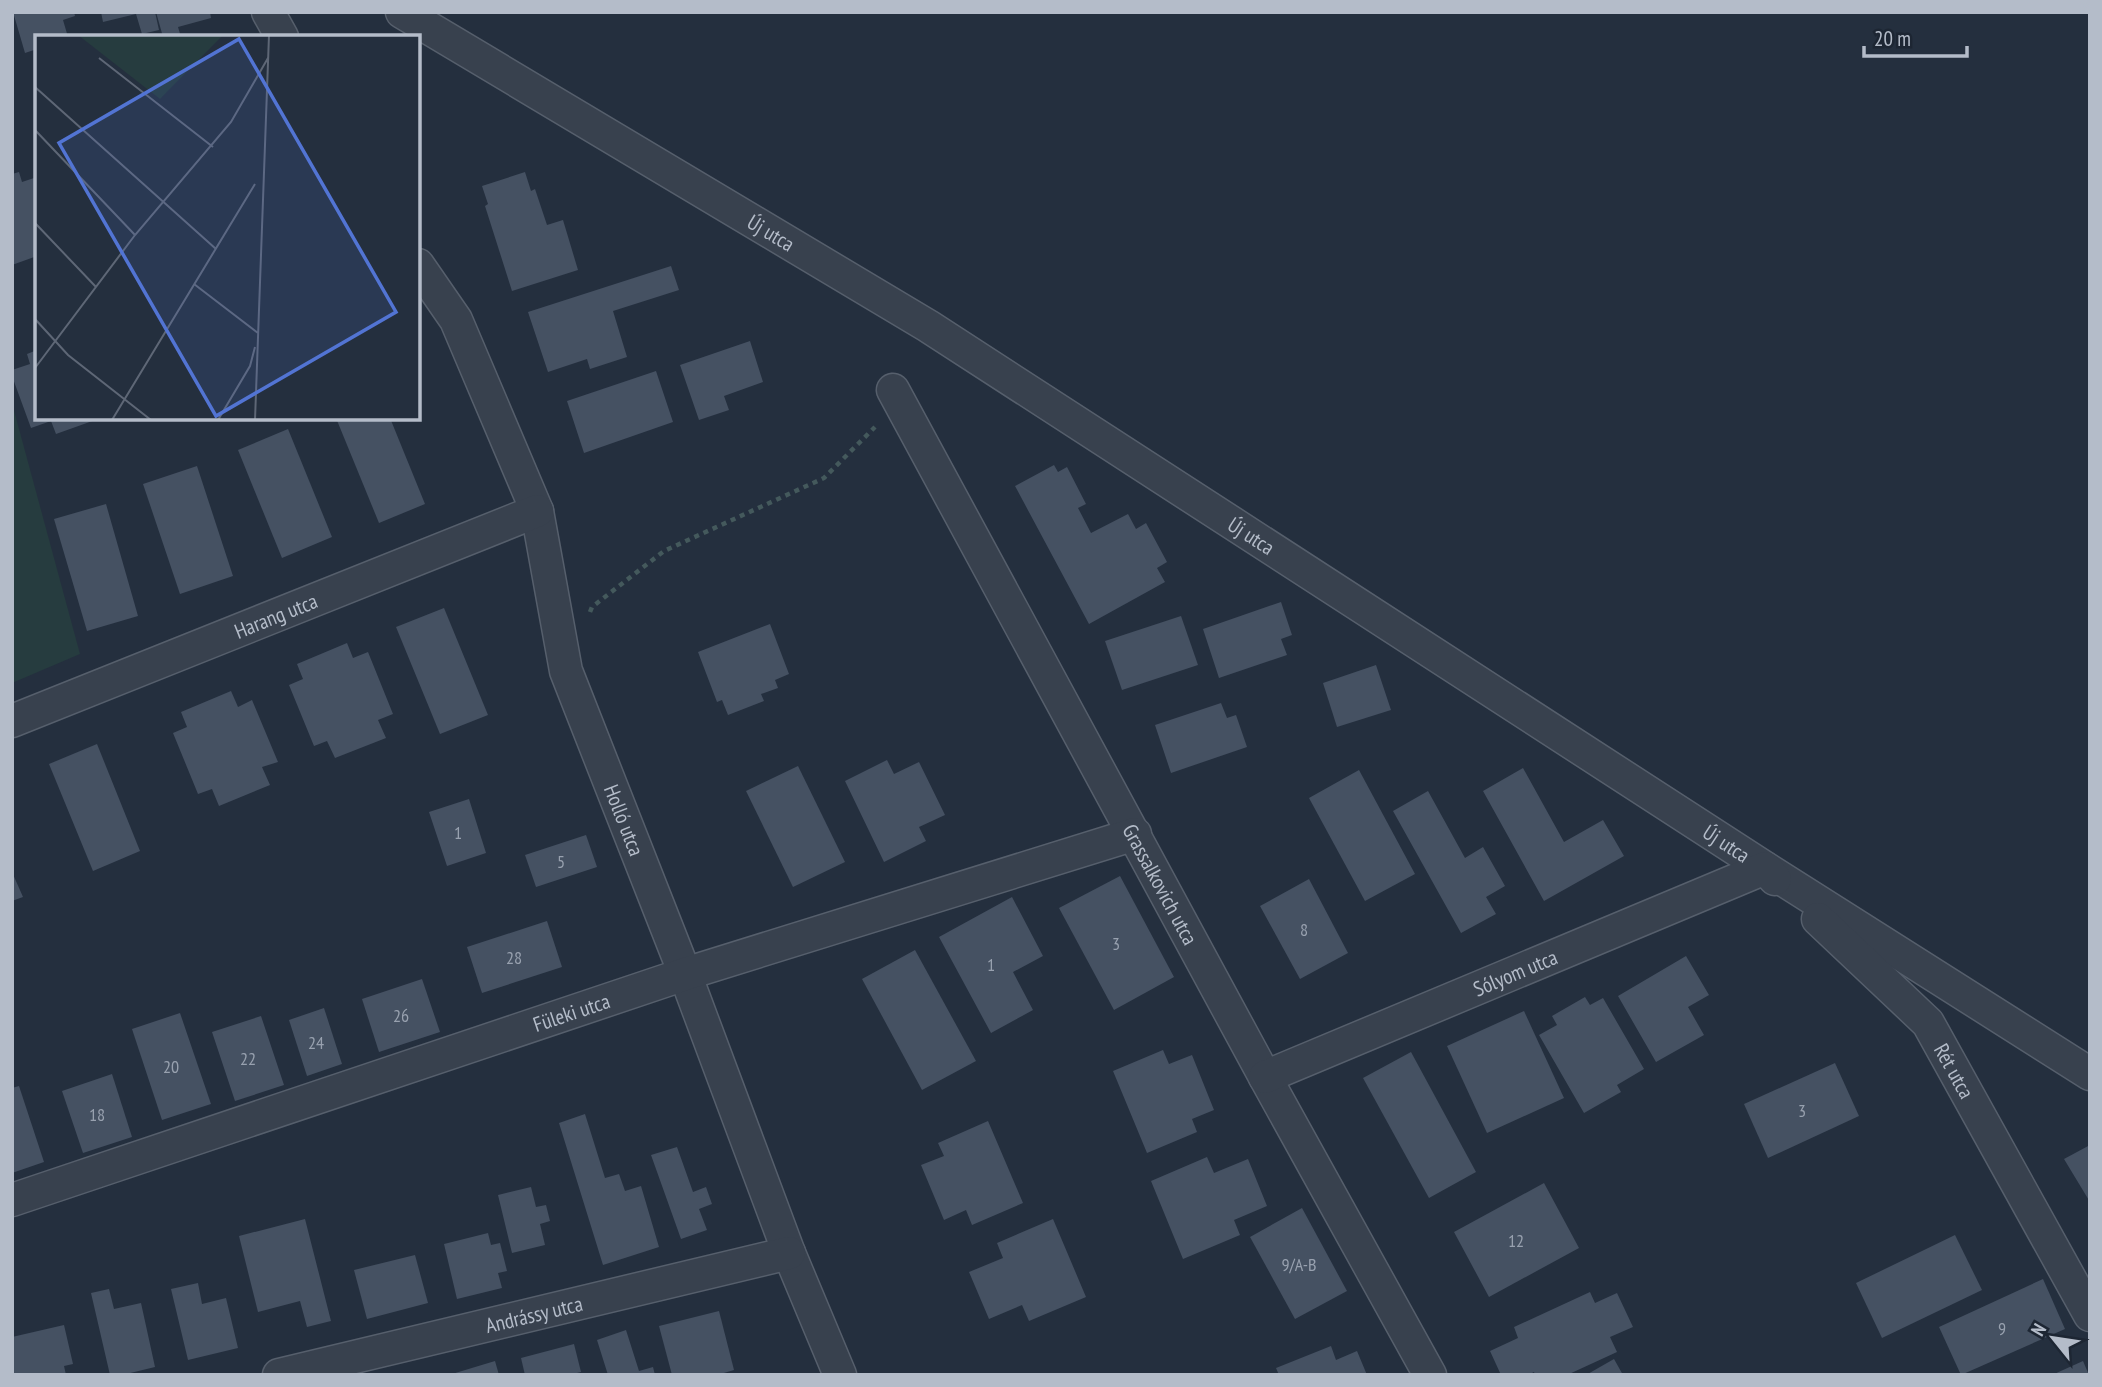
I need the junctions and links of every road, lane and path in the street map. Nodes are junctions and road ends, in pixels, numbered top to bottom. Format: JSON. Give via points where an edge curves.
{"nodes":[{"id":1,"x":268,"y":12,"type":"edge"},
{"id":2,"x":402,"y":12,"type":"edge"},
{"id":3,"x":281,"y":35,"type":"edge"},
{"id":4,"x":420,"y":268,"type":"edge"},
{"id":5,"x":893,"y":390,"type":"joint"},
{"id":6,"x":537,"y":511,"type":"junction"},
{"id":7,"x":587,"y":620,"type":"dead end"},
{"id":8,"x":12,"y":721,"type":"edge"},
{"id":9,"x":1135,"y":834,"type":"junction"},
{"id":10,"x":1765,"y":868,"type":"junction"},
{"id":11,"x":685,"y":974,"type":"junction"},
{"id":12,"x":2090,"y":1074,"type":"edge"},
{"id":13,"x":1265,"y":1077,"type":"junction"},
{"id":14,"x":12,"y":1200,"type":"edge"},
{"id":15,"x":789,"y":1253,"type":"junction"},
{"id":16,"x":2090,"y":1315,"type":"edge"},
{"id":17,"x":279,"y":1375,"type":"edge"},
{"id":18,"x":839,"y":1375,"type":"edge"},
{"id":19,"x":1430,"y":1375,"type":"edge"}],
"edges":[{"from":1,"to":3,"type":"street"},
{"from":2,"to":10,"type":"street","name":"Új utca","via":[[928,326]]},
{"from":4,"to":6,"type":"street","name":"Holló utca","via":[[456,320]]},
{"from":5,"to":7,"type":"path","via":[[879,423],[824,478],[664,551],[592,607]]},
{"from":5,"to":9,"type":"street","name":"Grassalkovich utca"},
{"from":6,"to":8,"type":"street","name":"Harang utca"},
{"from":6,"to":11,"type":"street","name":"Holló utca","via":[[566,671]]},
{"from":9,"to":11,"type":"street","name":"Füleki utca"},
{"from":9,"to":13,"type":"street","name":"Grassalkovich utca"},
{"from":10,"to":12,"type":"street","name":"Új utca"},
{"from":10,"to":13,"type":"street","name":"Sólyom utca"},
{"from":10,"to":16,"type":"street","name":"Rét utca","via":[[1928,1023]]},
{"from":11,"to":14,"type":"street","name":"Füleki utca"},
{"from":11,"to":15,"type":"street","name":"Holló utca"},
{"from":13,"to":19,"type":"street","name":"Grassalkovich utca"},
{"from":15,"to":17,"type":"street","name":"Andrássy utca"},
{"from":15,"to":18,"type":"street","name":"Holló utca"}]}
